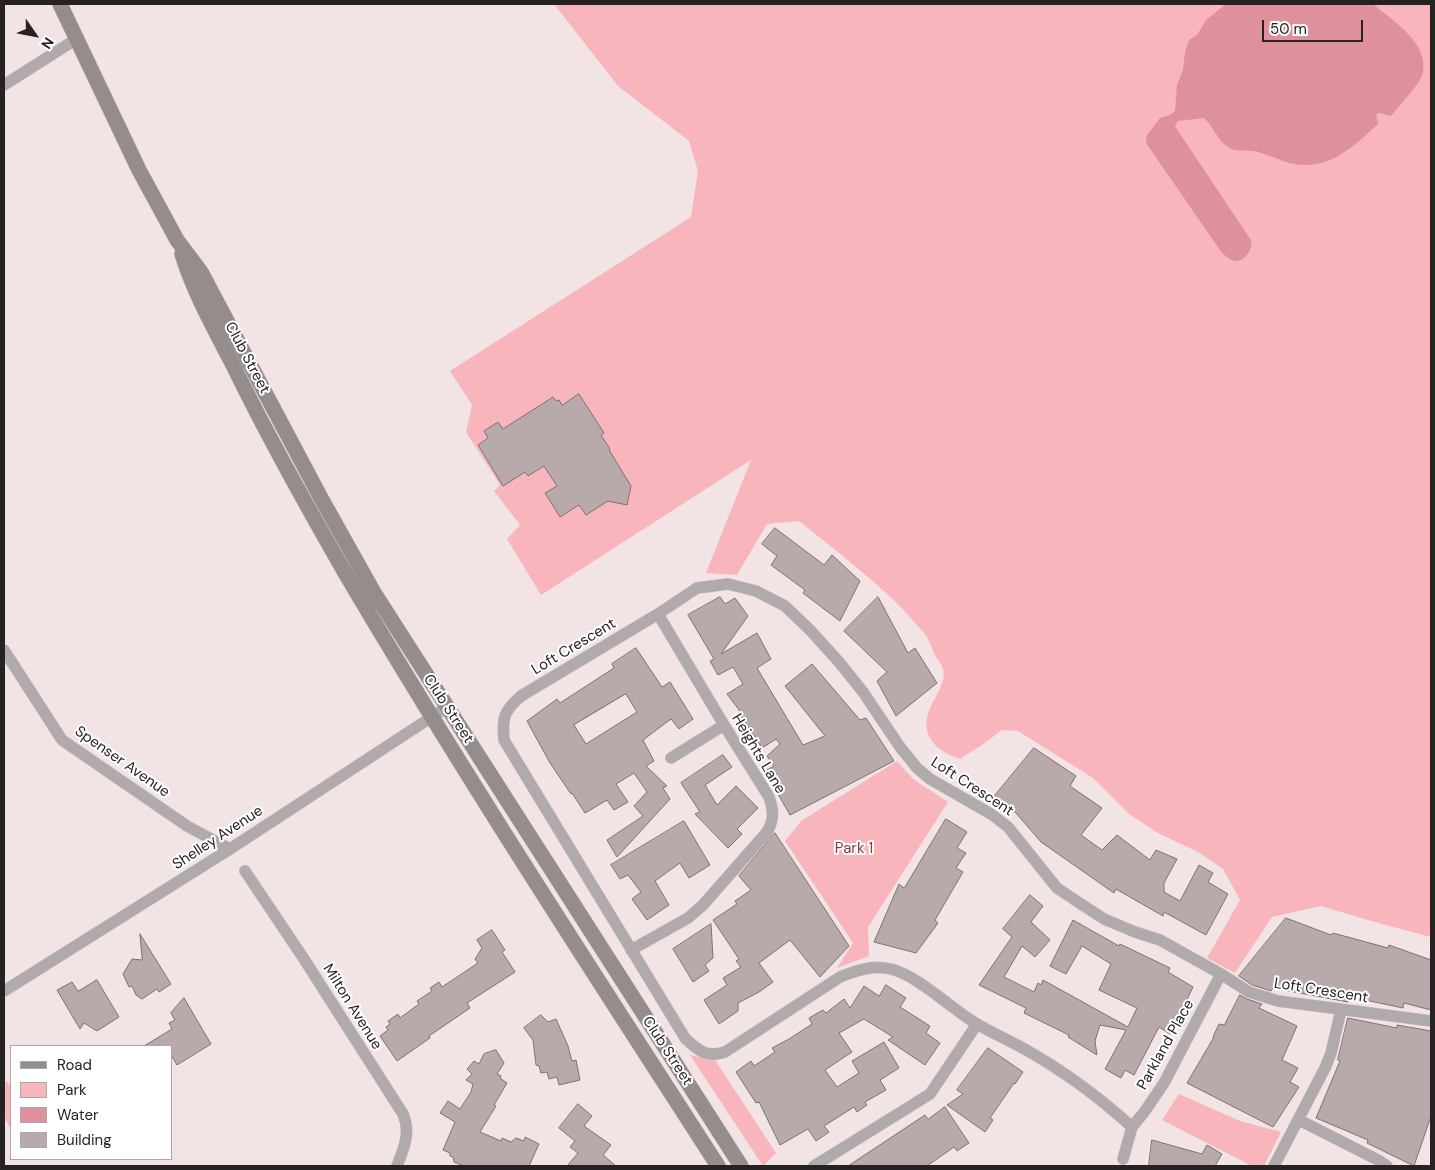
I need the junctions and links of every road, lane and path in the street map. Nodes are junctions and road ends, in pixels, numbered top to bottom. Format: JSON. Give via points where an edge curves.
{"nodes":[{"id":1,"x":60,"y":4,"type":"edge"},
{"id":2,"x":78,"y":38,"type":"junction"},
{"id":3,"x":4,"y":85,"type":"edge"},
{"id":4,"x":177,"y":240,"type":"junction"},
{"id":5,"x":658,"y":614,"type":"junction"},
{"id":6,"x":4,"y":650,"type":"edge"},
{"id":7,"x":447,"y":707,"type":"junction"},
{"id":8,"x":431,"y":716,"type":"junction"},
{"id":9,"x":724,"y":725,"type":"junction"},
{"id":10,"x":670,"y":758,"type":"dead end"},
{"id":11,"x":230,"y":849,"type":"junction"},
{"id":12,"x":245,"y":871,"type":"dead end"},
{"id":13,"x":632,"y":950,"type":"junction"},
{"id":14,"x":1221,"y":974,"type":"junction"},
{"id":15,"x":4,"y":991,"type":"edge"},
{"id":16,"x":1341,"y":1010,"type":"junction"},
{"id":17,"x":1431,"y":1021,"type":"edge"},
{"id":18,"x":977,"y":1024,"type":"junction"},
{"id":19,"x":1299,"y":1120,"type":"junction"},
{"id":20,"x":1132,"y":1127,"type":"junction"},
{"id":21,"x":1122,"y":1164,"type":"edge"},
{"id":22,"x":397,"y":1166,"type":"edge"},
{"id":23,"x":718,"y":1166,"type":"edge"},
{"id":24,"x":741,"y":1166,"type":"edge"},
{"id":25,"x":814,"y":1166,"type":"edge"},
{"id":26,"x":1274,"y":1166,"type":"edge"},
{"id":27,"x":1387,"y":1166,"type":"edge"}],
"edges":[{"from":1,"to":2,"type":"main road","name":"Club Street"},
{"from":2,"to":3,"type":"street"},
{"from":2,"to":4,"type":"main road","name":"Club Street","via":[[139,170]]},
{"from":4,"to":7,"type":"main road","name":"Club Street","via":[[205,279],[373,591]]},
{"from":4,"to":8,"type":"main road","name":"Club Street","via":[[205,312],[285,466]]},
{"from":5,"to":9,"type":"street","name":"Heights Lane"},
{"from":5,"to":13,"type":"street","name":"Loft Crescent","via":[[521,696],[509,707],[503,723],[504,740]]},
{"from":5,"to":14,"type":"street","name":"Loft Crescent","via":[[697,588],[728,584],[756,591],[785,606],[839,662],[916,768],[1008,828],[1057,888],[1104,919],[1160,940]]},
{"from":6,"to":11,"type":"street","name":"Spenser Avenue","via":[[62,740],[187,826]]},
{"from":7,"to":8,"type":"street","name":"Shelley Avenue"},
{"from":7,"to":24,"type":"main road","name":"Club Street"},
{"from":8,"to":11,"type":"street","name":"Shelley Avenue"},
{"from":8,"to":23,"type":"main road","name":"Club Street"},
{"from":9,"to":10,"type":"street"},
{"from":9,"to":13,"type":"street","name":"Heights Lane","via":[[769,797],[773,810],[772,824],[703,905],[688,918]]},
{"from":11,"to":15,"type":"street","name":"Shelley Avenue"},
{"from":12,"to":22,"type":"street","name":"Milton Avenue","via":[[403,1114],[408,1131]]},
{"from":13,"to":18,"type":"street","name":"Loft Crescent","via":[[685,1038],[706,1054],[725,1052],[840,977],[872,967],[892,969],[912,979]]},
{"from":14,"to":16,"type":"street","name":"Loft Crescent","via":[[1249,992],[1278,1001]]},
{"from":14,"to":20,"type":"street","name":"Parkland Place","via":[[1164,1083]]},
{"from":16,"to":17,"type":"street","name":"Loft Crescent"},
{"from":16,"to":19,"type":"street","via":[[1331,1053]]},
{"from":18,"to":20,"type":"street","name":"Loft Crescent","via":[[1066,1075],[1102,1100]]},
{"from":18,"to":25,"type":"street","via":[[930,1094]]},
{"from":19,"to":26,"type":"street"},
{"from":19,"to":27,"type":"street"},
{"from":20,"to":21,"type":"street"}]}
